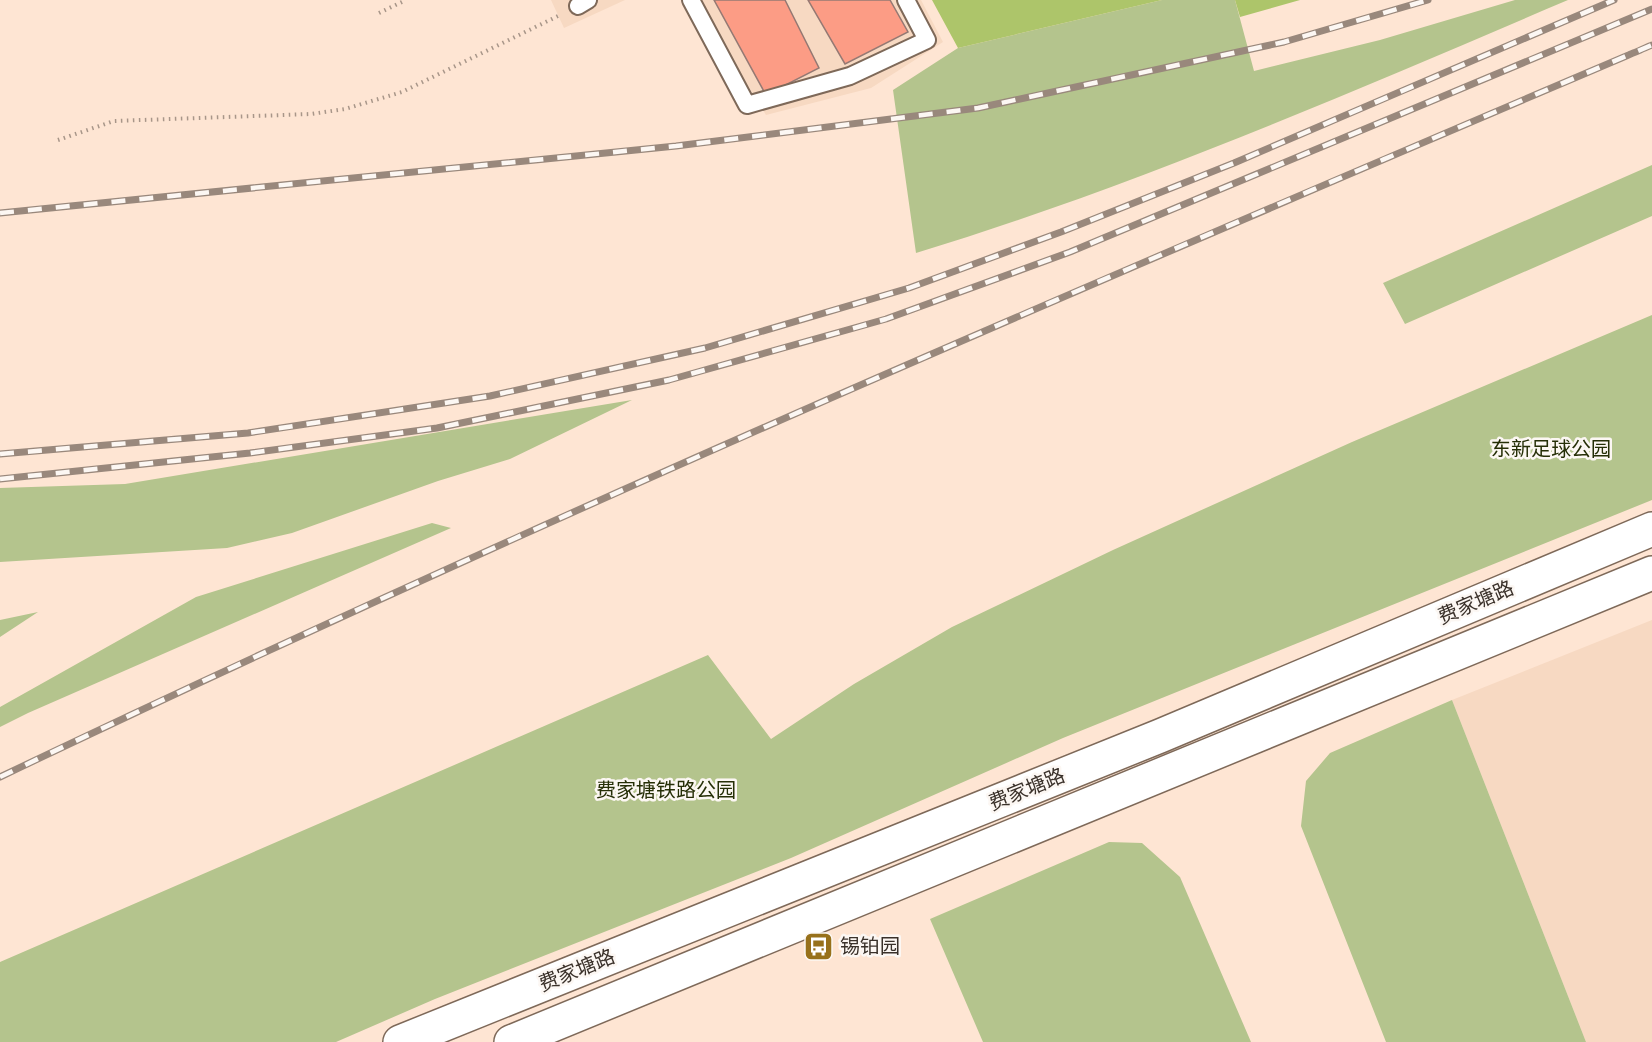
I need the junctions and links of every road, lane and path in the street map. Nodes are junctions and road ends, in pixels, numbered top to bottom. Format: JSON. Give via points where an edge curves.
{"nodes":[{"id":1,"x":406,"y":0,"type":"edge"},
{"id":2,"x":691,"y":0,"type":"edge"},
{"id":3,"x":906,"y":0,"type":"edge"},
{"id":4,"x":583,"y":3,"type":"edge"},
{"id":5,"x":379,"y":13,"type":"dead end"},
{"id":6,"x":58,"y":140,"type":"dead end"},
{"id":7,"x":1652,"y":529,"type":"edge"},
{"id":8,"x":1652,"y":573,"type":"edge"},
{"id":9,"x":1160,"y":736,"type":"junction"},
{"id":10,"x":1174,"y":770,"type":"junction"},
{"id":11,"x":400,"y":1042,"type":"edge"},
{"id":12,"x":511,"y":1042,"type":"edge"}],
"edges":[{"from":1,"to":5,"type":"path"},
{"from":2,"to":3,"type":"lane","via":[[747,105],[850,76],[927,40]]},
{"from":4,"to":6,"type":"path","via":[[402,92],[345,110],[114,121]]},
{"from":7,"to":9,"type":"street","name":"费家塘路"},
{"from":8,"to":10,"type":"street","name":"费家塘路"},
{"from":9,"to":10,"type":"street"},
{"from":9,"to":11,"type":"street","name":"费家塘路"},
{"from":10,"to":12,"type":"street","name":"费家塘路"}]}
